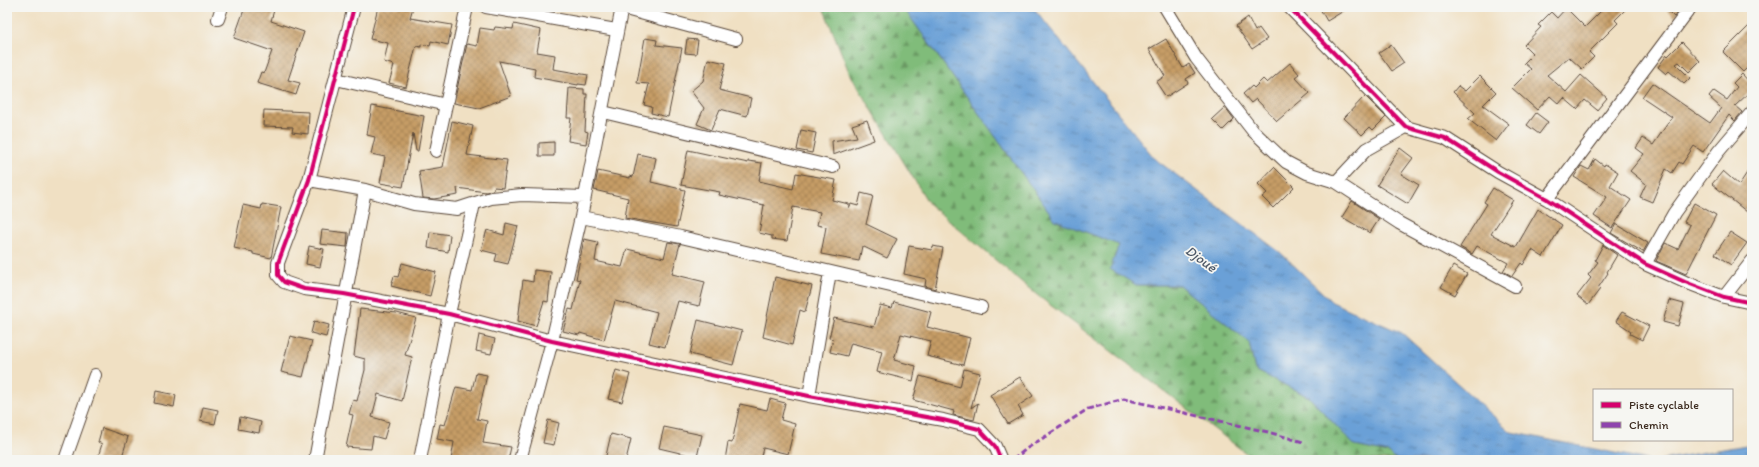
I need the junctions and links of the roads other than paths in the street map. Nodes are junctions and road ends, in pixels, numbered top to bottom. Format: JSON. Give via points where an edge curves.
{"nodes":[{"id":1,"x":354,"y":7,"type":"edge"},
{"id":2,"x":467,"y":7,"type":"edge"},
{"id":3,"x":486,"y":7,"type":"edge"},
{"id":4,"x":1165,"y":7,"type":"edge"},
{"id":5,"x":1289,"y":7,"type":"edge"},
{"id":6,"x":1692,"y":7,"type":"edge"},
{"id":7,"x":622,"y":8,"type":"edge"},
{"id":8,"x":501,"y":9,"type":"edge"},
{"id":9,"x":616,"y":30,"type":"junction"},
{"id":10,"x":736,"y":39,"type":"dead end"},
{"id":11,"x":336,"y":79,"type":"junction"},
{"id":12,"x":446,"y":105,"type":"junction"},
{"id":13,"x":603,"y":112,"type":"junction"},
{"id":14,"x":1752,"y":112,"type":"edge"},
{"id":15,"x":1406,"y":127,"type":"junction"},
{"id":16,"x":436,"y":151,"type":"dead end"},
{"id":17,"x":833,"y":167,"type":"dead end"},
{"id":18,"x":309,"y":180,"type":"junction"},
{"id":19,"x":1336,"y":182,"type":"junction"},
{"id":20,"x":365,"y":190,"type":"junction"},
{"id":21,"x":584,"y":197,"type":"junction"},
{"id":22,"x":1547,"y":199,"type":"junction"},
{"id":23,"x":474,"y":204,"type":"junction"},
{"id":24,"x":581,"y":217,"type":"junction"},
{"id":25,"x":1752,"y":261,"type":"edge"},
{"id":26,"x":1645,"y":264,"type":"junction"},
{"id":27,"x":830,"y":272,"type":"junction"},
{"id":28,"x":1515,"y":286,"type":"dead end"},
{"id":29,"x":344,"y":294,"type":"junction"},
{"id":30,"x":1724,"y":297,"type":"junction"},
{"id":31,"x":1752,"y":303,"type":"edge"},
{"id":32,"x":981,"y":307,"type":"dead end"},
{"id":33,"x":449,"y":314,"type":"junction"},
{"id":34,"x":552,"y":341,"type":"junction"},
{"id":35,"x":95,"y":375,"type":"dead end"},
{"id":36,"x":809,"y":396,"type":"junction"},
{"id":37,"x":65,"y":460,"type":"edge"},
{"id":38,"x":315,"y":460,"type":"edge"},
{"id":39,"x":420,"y":460,"type":"edge"},
{"id":40,"x":520,"y":460,"type":"edge"},
{"id":41,"x":1001,"y":460,"type":"edge"}],
"edges":[{"from":1,"to":11,"type":"street"},
{"from":2,"to":12,"type":"street"},
{"from":3,"to":8,"type":"street"},
{"from":4,"to":19,"type":"street","via":[[1196,58],[1253,131],[1286,162],[1308,173]]},
{"from":5,"to":15,"type":"street"},
{"from":6,"to":22,"type":"street"},
{"from":7,"to":9,"type":"street"},
{"from":7,"to":10,"type":"street"},
{"from":8,"to":9,"type":"street"},
{"from":9,"to":13,"type":"street"},
{"from":11,"to":12,"type":"street"},
{"from":11,"to":18,"type":"street"},
{"from":12,"to":16,"type":"street"},
{"from":13,"to":17,"type":"street"},
{"from":13,"to":21,"type":"street"},
{"from":14,"to":26,"type":"street","via":[[1718,152],[1674,213]]},
{"from":15,"to":19,"type":"street","via":[[1367,149]]},
{"from":15,"to":22,"type":"street","via":[[1445,138]]},
{"from":18,"to":20,"type":"street"},
{"from":18,"to":29,"type":"street","via":[[283,246],[278,263],[278,275],[291,286]]},
{"from":19,"to":28,"type":"street","via":[[1400,224]]},
{"from":20,"to":23,"type":"street","via":[[414,204],[441,208],[457,209]]},
{"from":20,"to":29,"type":"street"},
{"from":21,"to":23,"type":"street","via":[[522,195],[491,198]]},
{"from":21,"to":24,"type":"street"},
{"from":22,"to":26,"type":"street"},
{"from":23,"to":33,"type":"street"},
{"from":24,"to":27,"type":"street","via":[[681,237]]},
{"from":24,"to":34,"type":"street"},
{"from":25,"to":30,"type":"street"},
{"from":26,"to":30,"type":"street"},
{"from":27,"to":32,"type":"street"},
{"from":27,"to":36,"type":"street"},
{"from":29,"to":33,"type":"street"},
{"from":29,"to":38,"type":"street"},
{"from":30,"to":31,"type":"street"},
{"from":33,"to":34,"type":"street"},
{"from":33,"to":39,"type":"street"},
{"from":34,"to":36,"type":"street"},
{"from":34,"to":40,"type":"street"},
{"from":35,"to":37,"type":"street"},
{"from":36,"to":41,"type":"street","via":[[980,429],[995,446]]}]}
